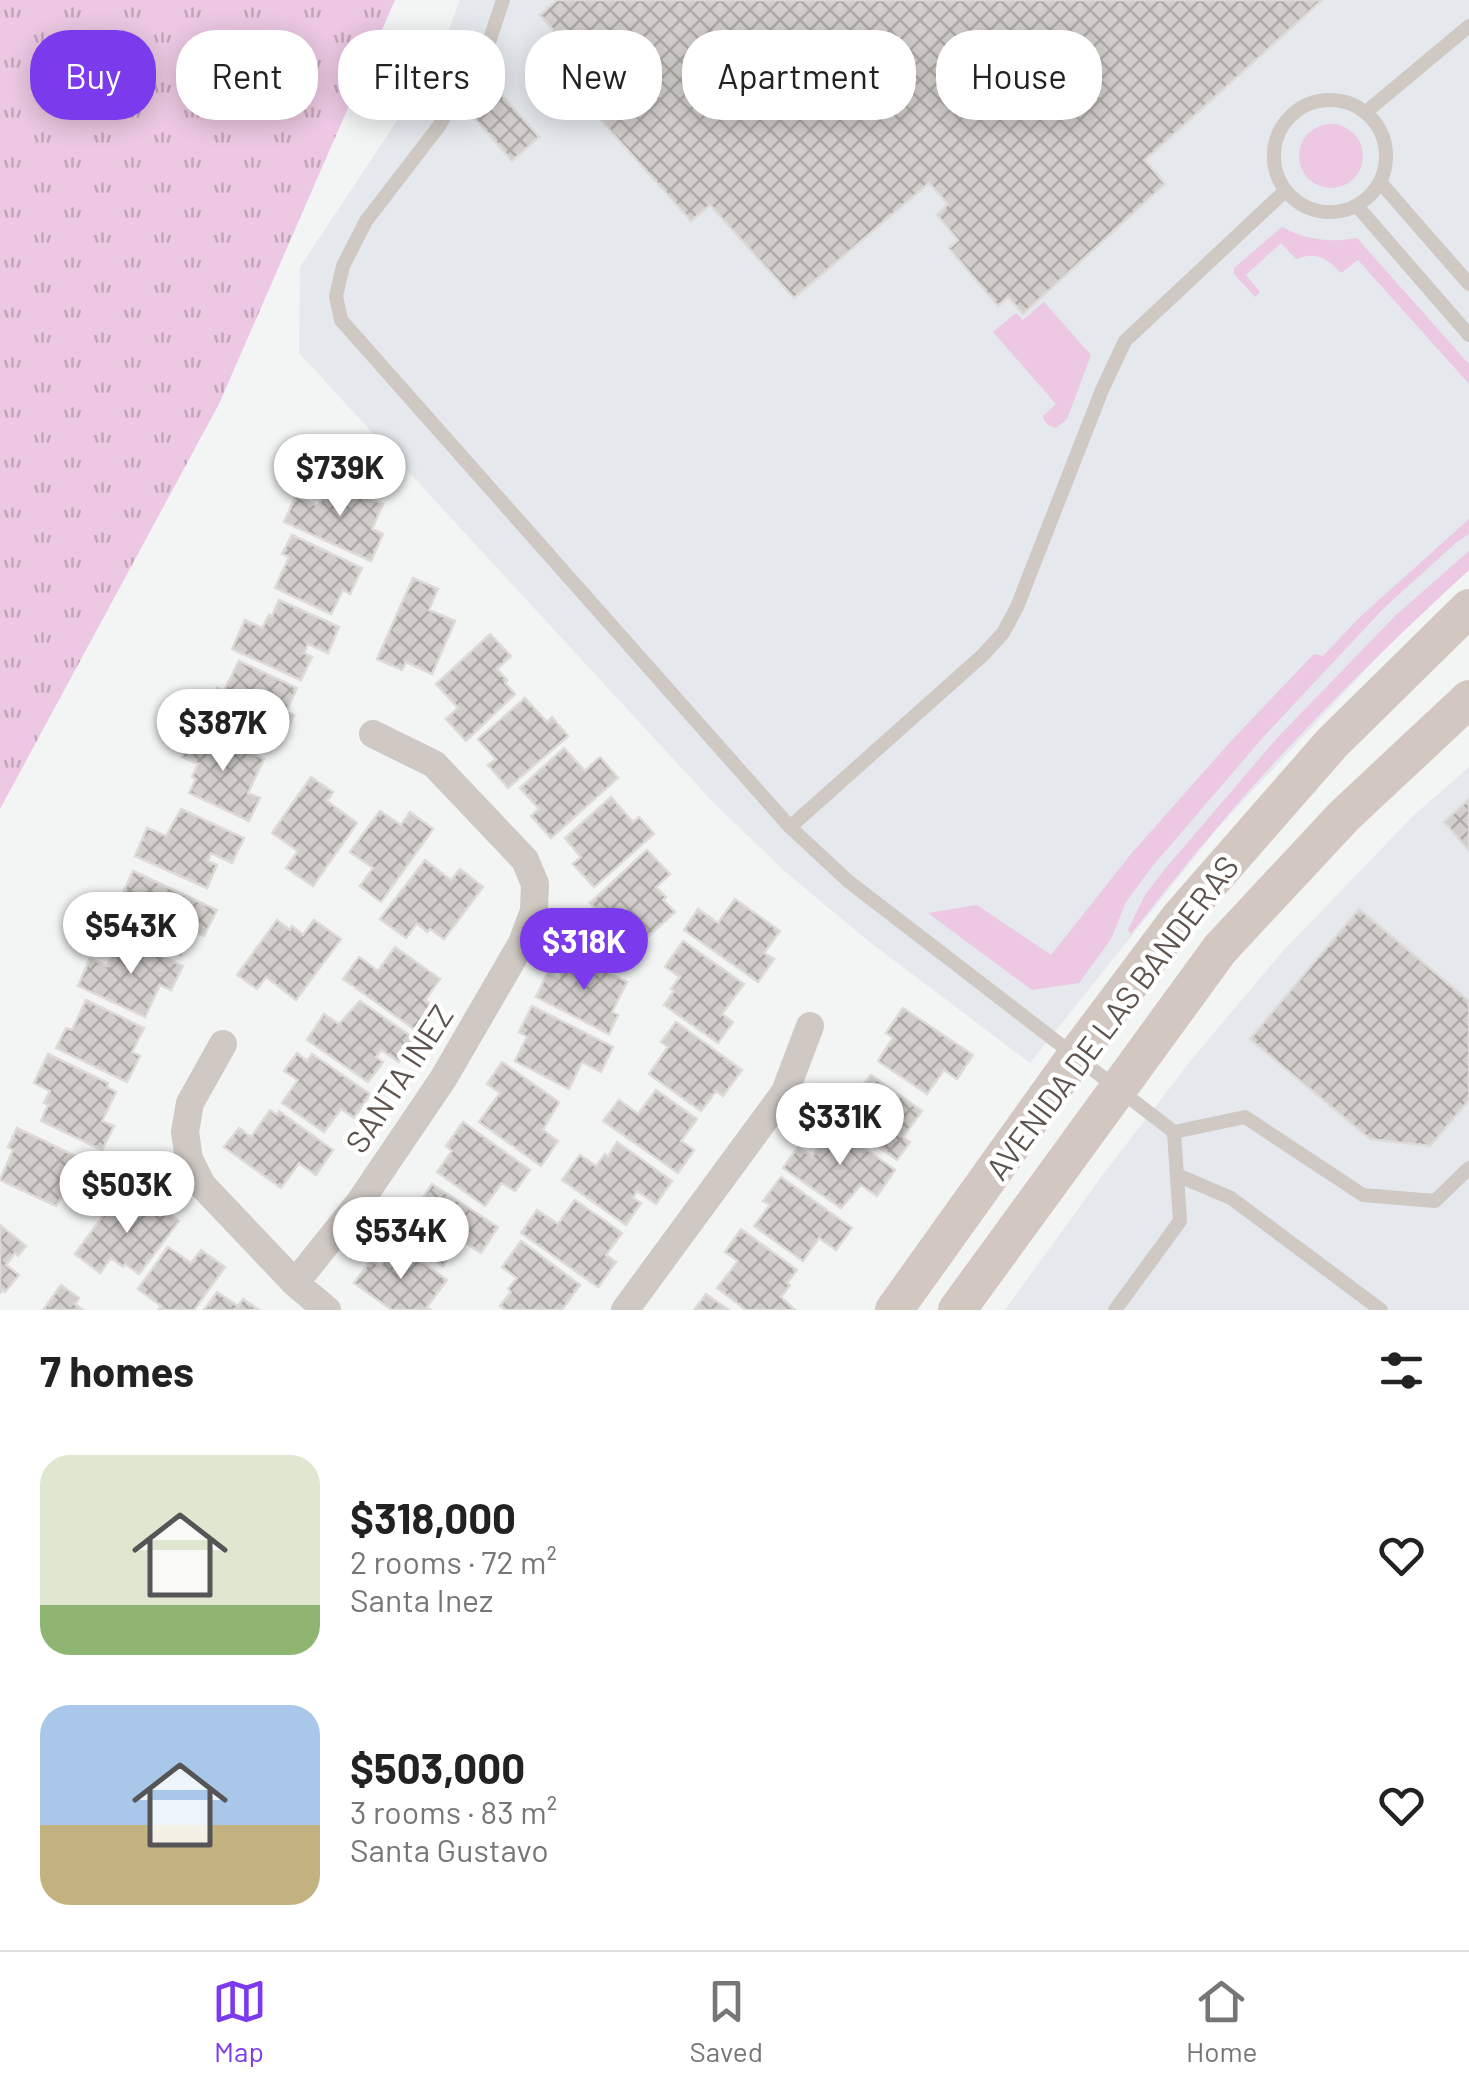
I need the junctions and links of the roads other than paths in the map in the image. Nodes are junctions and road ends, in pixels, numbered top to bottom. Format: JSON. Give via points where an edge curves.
{"nodes":[{"id":1,"x":503,"y":0,"type":"edge"},
{"id":2,"x":1469,"y":26,"type":"edge"},
{"id":3,"x":1366,"y":112,"type":"junction"},
{"id":4,"x":1380,"y":182,"type":"junction"},
{"id":5,"x":1286,"y":190,"type":"junction"},
{"id":6,"x":1357,"y":206,"type":"junction"},
{"id":7,"x":1469,"y":284,"type":"edge"},
{"id":8,"x":1469,"y":335,"type":"edge"},
{"id":9,"x":1469,"y":608,"type":"edge"},
{"id":10,"x":1469,"y":699,"type":"edge"},
{"id":11,"x":373,"y":734,"type":"dead end"},
{"id":12,"x":1332,"y":742,"type":"junction"},
{"id":13,"x":790,"y":828,"type":"junction"},
{"id":14,"x":810,"y":1026,"type":"dead end"},
{"id":15,"x":223,"y":1044,"type":"dead end"},
{"id":16,"x":1074,"y":1057,"type":"junction"},
{"id":17,"x":1117,"y":1089,"type":"junction"},
{"id":18,"x":1174,"y":1132,"type":"junction"},
{"id":19,"x":1469,"y":1168,"type":"edge"},
{"id":20,"x":1177,"y":1176,"type":"junction"},
{"id":21,"x":295,"y":1282,"type":"junction"},
{"id":22,"x":327,"y":1310,"type":"edge"},
{"id":23,"x":625,"y":1310,"type":"edge"},
{"id":24,"x":894,"y":1310,"type":"edge"},
{"id":25,"x":930,"y":1310,"type":"edge"},
{"id":26,"x":957,"y":1310,"type":"edge"},
{"id":27,"x":1115,"y":1310,"type":"edge"},
{"id":28,"x":1381,"y":1310,"type":"edge"}],
"edges":[{"from":1,"to":13,"type":"lane","via":[[489,42],[449,109],[366,221],[343,266],[336,296],[341,320]]},
{"from":2,"to":3,"type":"lane"},
{"from":3,"to":4,"type":"lane","via":[[1387,152]]},
{"from":3,"to":5,"type":"lane","via":[[1332,99],[1313,102],[1284,122],[1273,157]]},
{"from":4,"to":6,"type":"lane"},
{"from":4,"to":7,"type":"lane"},
{"from":5,"to":6,"type":"lane","via":[[1311,209]]},
{"from":5,"to":13,"type":"lane","via":[[1125,341],[1003,632]]},
{"from":6,"to":8,"type":"lane"},
{"from":9,"to":12,"type":"main road","name":"AVENIDA DE LAS BANDERAS"},
{"from":10,"to":17,"type":"main road","name":"AVENIDA DE LAS BANDERAS","via":[[1344,816],[1220,949]]},
{"from":11,"to":21,"type":"street","name":"SANTA INEZ","via":[[434,764],[525,860],[535,884],[534,911],[443,1080]]},
{"from":12,"to":16,"type":"main road","name":"AVENIDA DE LAS BANDERAS","via":[[1180,917]]},
{"from":12,"to":17,"type":"main road","via":[[1317,781],[1147,988],[1122,1031]]},
{"from":13,"to":16,"type":"lane"},
{"from":14,"to":23,"type":"street","via":[[785,1092]]},
{"from":15,"to":21,"type":"street","via":[[190,1103],[190,1159],[202,1185]]},
{"from":16,"to":17,"type":"lane"},
{"from":16,"to":24,"type":"main road","name":"AVENIDA DE LAS BANDERAS"},
{"from":16,"to":25,"type":"main road","via":[[1075,1088],[1064,1117]]},
{"from":17,"to":18,"type":"lane"},
{"from":17,"to":26,"type":"main road","name":"AVENIDA DE LAS BANDERAS"},
{"from":18,"to":19,"type":"lane","via":[[1245,1117],[1363,1195],[1436,1201]]},
{"from":18,"to":20,"type":"lane"},
{"from":20,"to":27,"type":"lane","via":[[1180,1221]]},
{"from":20,"to":28,"type":"lane","via":[[1231,1198]]},
{"from":21,"to":22,"type":"street"}]}
